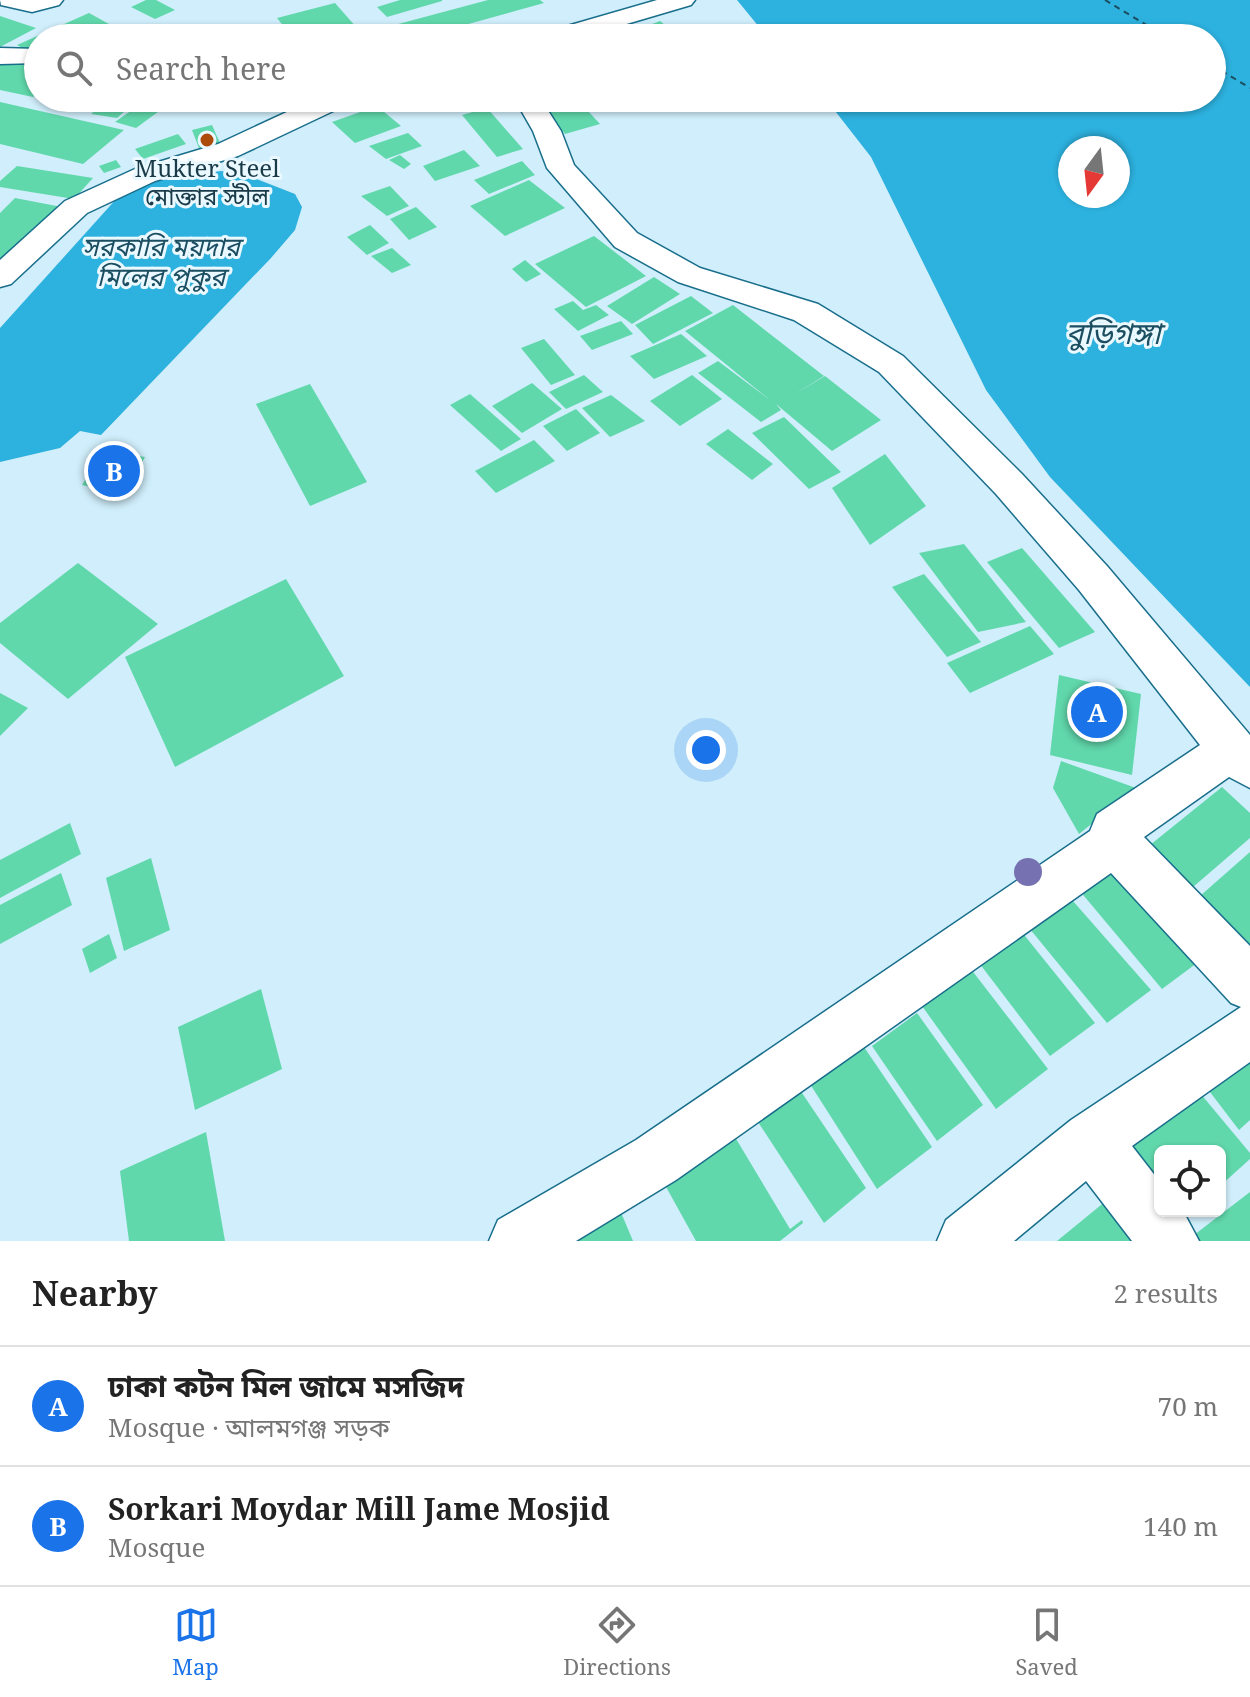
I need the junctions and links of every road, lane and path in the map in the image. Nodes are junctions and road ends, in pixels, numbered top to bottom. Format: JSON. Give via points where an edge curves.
{"nodes":[{"id":1,"x":9,"y":0,"type":"edge"},
{"id":2,"x":51,"y":0,"type":"edge"},
{"id":3,"x":683,"y":0,"type":"edge"},
{"id":4,"x":600,"y":24,"type":"edge"},
{"id":5,"x":0,"y":56,"type":"edge"},
{"id":6,"x":24,"y":56,"type":"edge"},
{"id":7,"x":309,"y":112,"type":"edge"},
{"id":8,"x":535,"y":112,"type":"edge"},
{"id":9,"x":0,"y":277,"type":"edge"},
{"id":10,"x":1241,"y":758,"type":"edge"},
{"id":11,"x":1115,"y":842,"type":"junction"},
{"id":12,"x":1250,"y":984,"type":"edge"},
{"id":13,"x":1250,"y":1030,"type":"edge"},
{"id":14,"x":1091,"y":1140,"type":"junction"},
{"id":15,"x":519,"y":1241,"type":"edge"},
{"id":16,"x":967,"y":1241,"type":"edge"},
{"id":17,"x":1169,"y":1241,"type":"edge"}],
"edges":[{"from":1,"to":2,"type":"street","via":[[32,5]]},
{"from":3,"to":4,"type":"street"},
{"from":5,"to":6,"type":"street"},
{"from":7,"to":9,"type":"street","via":[[228,150],[145,175],[76,207]]},
{"from":8,"to":10,"type":"street","via":[[561,168],[626,240],[689,275],[806,312],[891,364],[1093,578]]},
{"from":10,"to":11,"type":"street","via":[[1114,830]]},
{"from":11,"to":12,"type":"street"},
{"from":11,"to":15,"type":"street","via":[[656,1160]]},
{"from":13,"to":14,"type":"street"},
{"from":14,"to":16,"type":"street"},
{"from":14,"to":17,"type":"street"}]}
